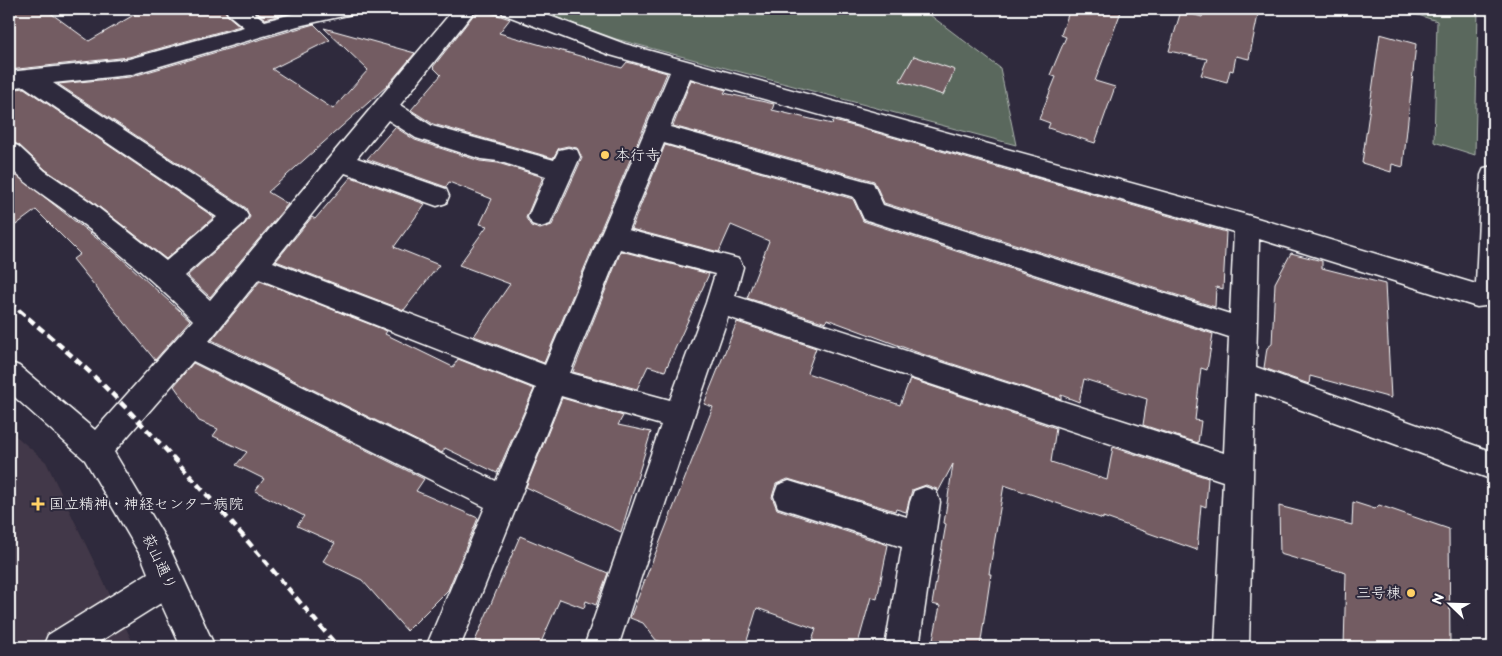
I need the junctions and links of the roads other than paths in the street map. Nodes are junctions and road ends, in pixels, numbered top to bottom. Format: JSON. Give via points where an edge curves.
{"nodes":[{"id":1,"x":236,"y":9,"type":"edge"},
{"id":2,"x":344,"y":9,"type":"edge"},
{"id":3,"x":466,"y":9,"type":"edge"},
{"id":4,"x":511,"y":9,"type":"edge"},
{"id":5,"x":262,"y":29,"type":"junction"},
{"id":6,"x":684,"y":68,"type":"junction"},
{"id":7,"x":18,"y":79,"type":"edge"},
{"id":8,"x":385,"y":108,"type":"junction"},
{"id":9,"x":658,"y":132,"type":"junction"},
{"id":10,"x":9,"y":152,"type":"edge"},
{"id":11,"x":340,"y":162,"type":"junction"},
{"id":12,"x":1493,"y":175,"type":"edge"},
{"id":13,"x":1493,"y":190,"type":"edge"},
{"id":14,"x":437,"y":196,"type":"dead end"},
{"id":15,"x":541,"y":216,"type":"dead end"},
{"id":16,"x":1248,"y":225,"type":"junction"},
{"id":17,"x":613,"y":238,"type":"junction"},
{"id":18,"x":255,"y":266,"type":"junction"},
{"id":19,"x":166,"y":276,"type":"junction"},
{"id":20,"x":1491,"y":293,"type":"edge"},
{"id":21,"x":720,"y":303,"type":"junction"},
{"id":22,"x":211,"y":319,"type":"junction"},
{"id":23,"x":1244,"y":330,"type":"junction"},
{"id":24,"x":189,"y":346,"type":"junction"},
{"id":25,"x":9,"y":375,"type":"edge"},
{"id":26,"x":1242,"y":375,"type":"junction"},
{"id":27,"x":552,"y":381,"type":"junction"},
{"id":28,"x":679,"y":416,"type":"junction"},
{"id":29,"x":96,"y":450,"type":"junction"},
{"id":30,"x":1493,"y":466,"type":"edge"},
{"id":31,"x":1239,"y":472,"type":"junction"},
{"id":32,"x":789,"y":496,"type":"dead end"},
{"id":33,"x":503,"y":500,"type":"junction"},
{"id":34,"x":925,"y":502,"type":"dead end"},
{"id":35,"x":920,"y":537,"type":"junction"},
{"id":36,"x":168,"y":580,"type":"junction"},
{"id":37,"x":60,"y":647,"type":"edge"},
{"id":38,"x":198,"y":647,"type":"edge"},
{"id":39,"x":443,"y":647,"type":"edge"},
{"id":40,"x":601,"y":647,"type":"edge"},
{"id":41,"x":902,"y":647,"type":"edge"},
{"id":42,"x":1232,"y":647,"type":"edge"}],
"edges":[{"from":1,"to":5,"type":"street"},
{"from":2,"to":5,"type":"street"},
{"from":3,"to":8,"type":"street"},
{"from":4,"to":6,"type":"street","via":[[618,50]]},
{"from":5,"to":7,"type":"street","via":[[129,67]]},
{"from":6,"to":9,"type":"street"},
{"from":6,"to":16,"type":"street"},
{"from":7,"to":19,"type":"street","via":[[235,216]]},
{"from":8,"to":11,"type":"street"},
{"from":8,"to":15,"type":"street","via":[[424,132],[481,150],[564,164]]},
{"from":9,"to":17,"type":"street"},
{"from":9,"to":23,"type":"street","via":[[864,190],[872,212]]},
{"from":10,"to":19,"type":"street","via":[[36,178],[83,210]]},
{"from":11,"to":14,"type":"street"},
{"from":11,"to":18,"type":"street"},
{"from":12,"to":13,"type":"street"},
{"from":13,"to":20,"type":"street"},
{"from":16,"to":20,"type":"street","via":[[1477,296]]},
{"from":16,"to":23,"type":"street"},
{"from":17,"to":21,"type":"street","via":[[730,267]]},
{"from":17,"to":27,"type":"street"},
{"from":18,"to":22,"type":"street"},
{"from":18,"to":27,"type":"street"},
{"from":19,"to":22,"type":"street"},
{"from":21,"to":28,"type":"street"},
{"from":21,"to":31,"type":"street"},
{"from":22,"to":24,"type":"street"},
{"from":23,"to":26,"type":"street"},
{"from":24,"to":29,"type":"street"},
{"from":24,"to":33,"type":"street"},
{"from":25,"to":29,"type":"street","name":"萩山通り"},
{"from":26,"to":30,"type":"street"},
{"from":26,"to":31,"type":"street"},
{"from":27,"to":28,"type":"street"},
{"from":27,"to":33,"type":"street"},
{"from":28,"to":40,"type":"street"},
{"from":29,"to":36,"type":"street","name":"萩山通り","via":[[153,547]]},
{"from":31,"to":42,"type":"street"},
{"from":32,"to":35,"type":"street"},
{"from":33,"to":39,"type":"street"},
{"from":34,"to":35,"type":"street"},
{"from":35,"to":41,"type":"street"},
{"from":36,"to":37,"type":"street"},
{"from":36,"to":38,"type":"street","name":"萩山通り"}]}
